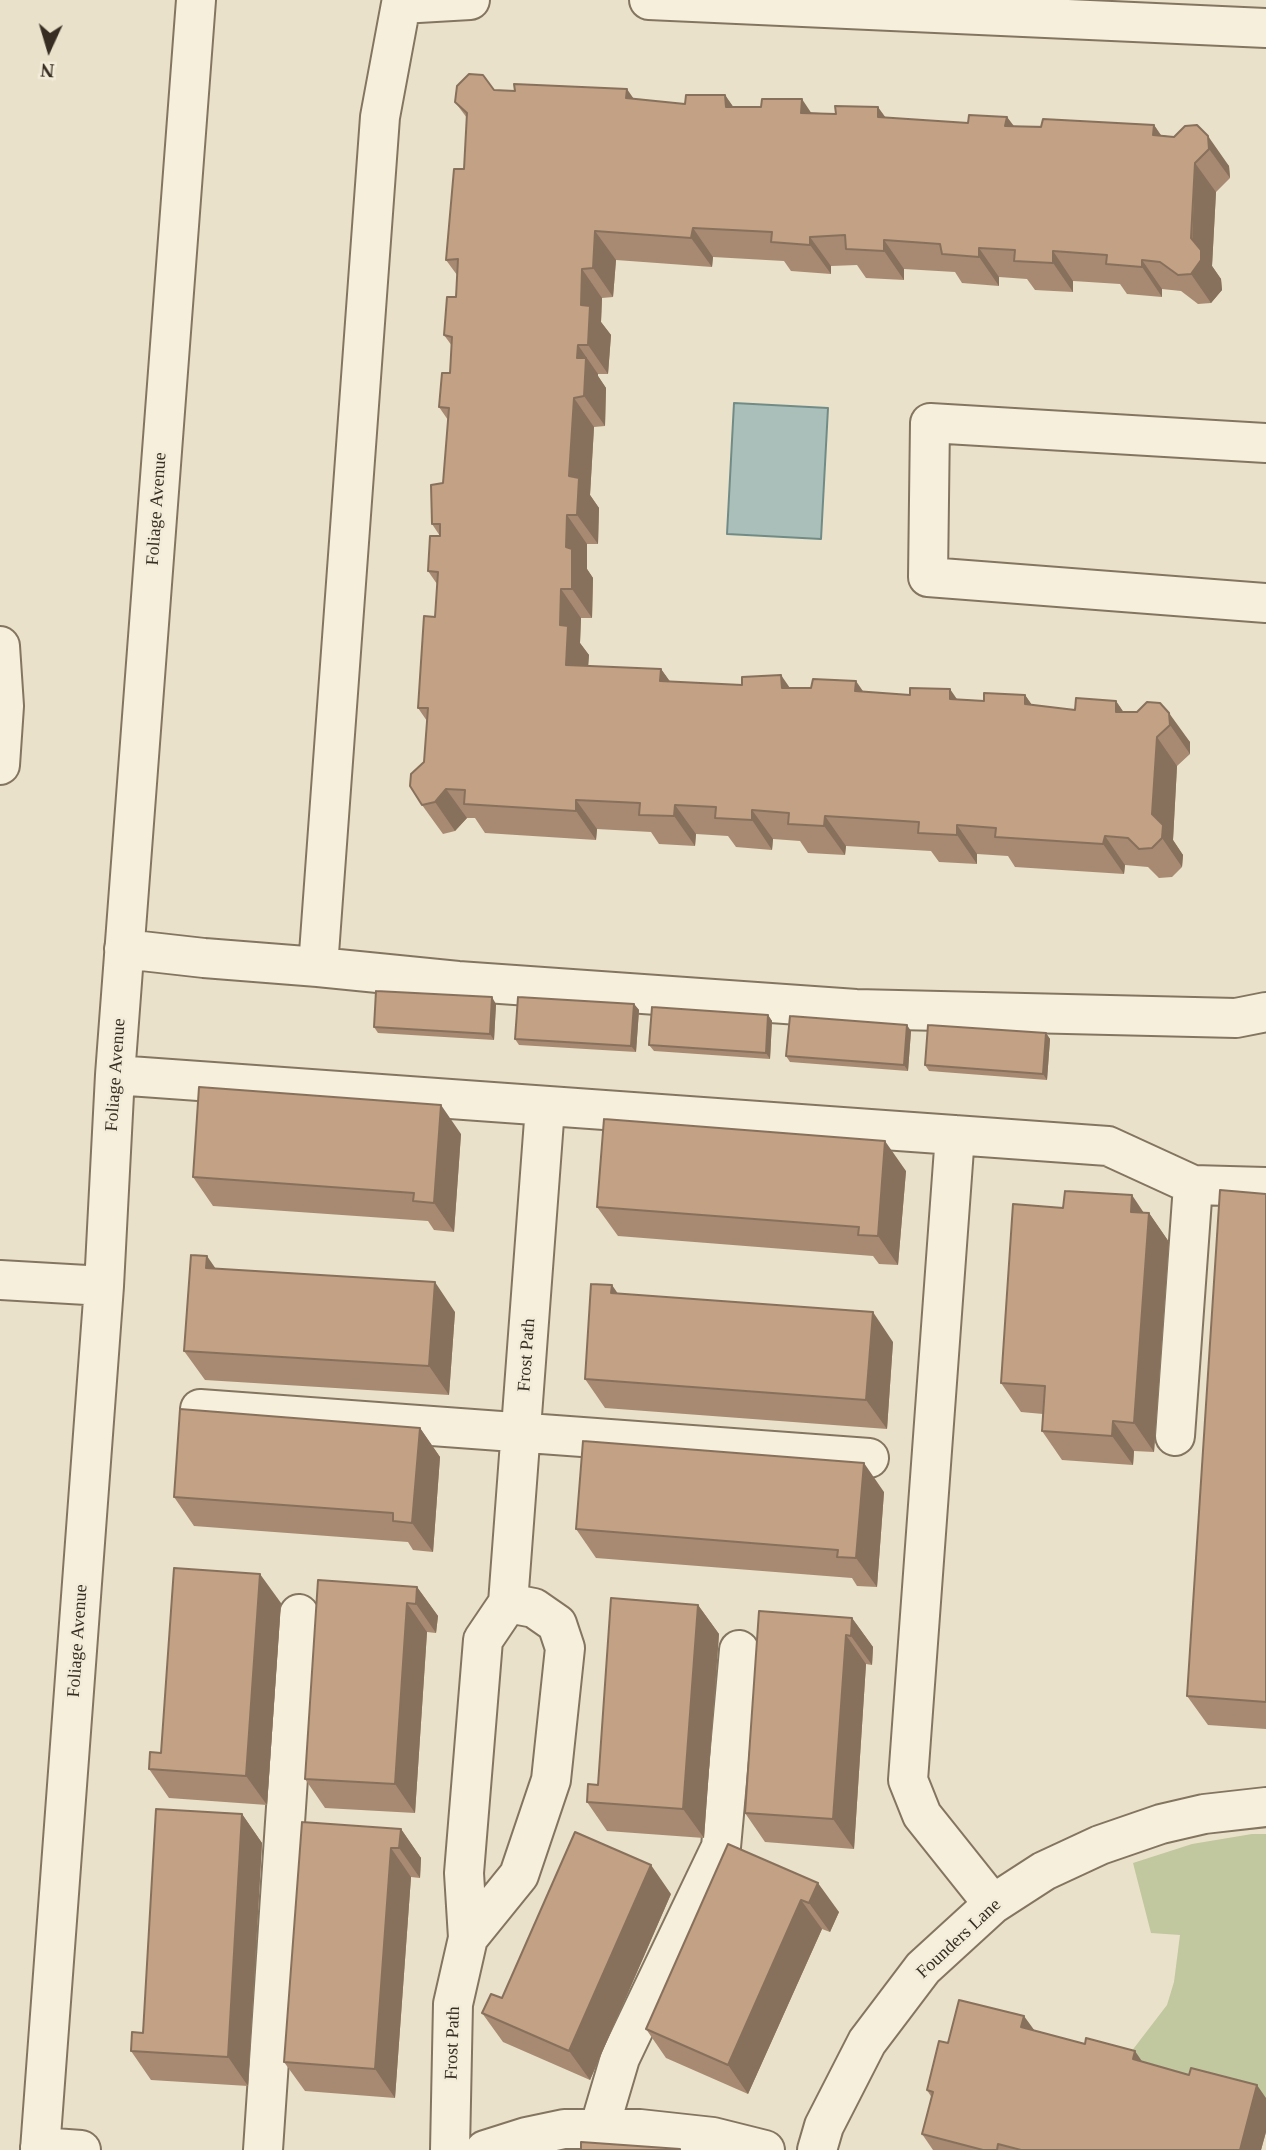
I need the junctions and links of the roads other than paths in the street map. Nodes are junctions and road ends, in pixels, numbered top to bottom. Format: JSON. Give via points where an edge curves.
{"nodes":[{"id":1,"x":196,"y":0,"type":"edge"},
{"id":2,"x":470,"y":0,"type":"edge"},
{"id":3,"x":649,"y":0,"type":"edge"},
{"id":4,"x":1266,"y":28,"type":"edge"},
{"id":5,"x":1266,"y":443,"type":"edge"},
{"id":6,"x":1266,"y":603,"type":"edge"},
{"id":7,"x":0,"y":646,"type":"edge"},
{"id":8,"x":0,"y":765,"type":"edge"},
{"id":9,"x":124,"y":948,"type":"junction"},
{"id":10,"x":318,"y":967,"type":"junction"},
{"id":11,"x":1266,"y":1012,"type":"edge"},
{"id":12,"x":115,"y":1075,"type":"junction"},
{"id":13,"x":545,"y":1107,"type":"junction"},
{"id":14,"x":955,"y":1135,"type":"junction"},
{"id":15,"x":1193,"y":1185,"type":"junction"},
{"id":16,"x":1266,"y":1187,"type":"edge"},
{"id":17,"x":0,"y":1280,"type":"edge"},
{"id":18,"x":104,"y":1286,"type":"junction"},
{"id":19,"x":200,"y":1409,"type":"edge"},
{"id":20,"x":521,"y":1432,"type":"junction"},
{"id":21,"x":1175,"y":1436,"type":"dead end"},
{"id":22,"x":869,"y":1458,"type":"dead end"},
{"id":23,"x":508,"y":1603,"type":"junction"},
{"id":24,"x":299,"y":1614,"type":"dead end"},
{"id":25,"x":738,"y":1650,"type":"dead end"},
{"id":26,"x":1266,"y":1807,"type":"edge"},
{"id":27,"x":993,"y":1904,"type":"junction"},
{"id":28,"x":468,"y":1938,"type":"junction"},
{"id":29,"x":575,"y":2136,"type":"edge"},
{"id":30,"x":40,"y":2148,"type":"edge"},
{"id":31,"x":81,"y":2150,"type":"edge"},
{"id":32,"x":263,"y":2150,"type":"edge"},
{"id":33,"x":450,"y":2150,"type":"edge"},
{"id":34,"x":485,"y":2150,"type":"edge"},
{"id":35,"x":765,"y":2150,"type":"edge"},
{"id":36,"x":817,"y":2150,"type":"edge"}],
"edges":[{"from":1,"to":9,"type":"street","name":"Foliage Avenue"},
{"from":2,"to":10,"type":"street","via":[[401,4],[380,117]]},
{"from":3,"to":4,"type":"street"},
{"from":5,"to":6,"type":"street","via":[[930,423],[928,577]]},
{"from":7,"to":8,"type":"street","via":[[4,706]]},
{"from":9,"to":10,"type":"street"},
{"from":9,"to":12,"type":"street","name":"Foliage Avenue"},
{"from":10,"to":11,"type":"street","via":[[856,1009],[1208,1018]]},
{"from":12,"to":13,"type":"street"},
{"from":12,"to":18,"type":"street","name":"Foliage Avenue"},
{"from":13,"to":14,"type":"street"},
{"from":13,"to":20,"type":"street","name":"Frost Path"},
{"from":14,"to":15,"type":"street","via":[[1108,1146]]},
{"from":14,"to":27,"type":"street","via":[[908,1780],[922,1815]]},
{"from":15,"to":16,"type":"street"},
{"from":15,"to":21,"type":"street"},
{"from":17,"to":18,"type":"street"},
{"from":18,"to":30,"type":"street","name":"Foliage Avenue"},
{"from":19,"to":20,"type":"street"},
{"from":20,"to":22,"type":"street"},
{"from":20,"to":23,"type":"street","name":"Frost Path"},
{"from":23,"to":28,"type":"street","name":"Frost Path","via":[[483,1640],[464,1873]]},
{"from":23,"to":28,"type":"street","name":"Frost Path","via":[[534,1608],[557,1624],[565,1648],[551,1780],[519,1875]]},
{"from":24,"to":32,"type":"street"},
{"from":25,"to":29,"type":"street","via":[[721,1847],[620,2057]]},
{"from":26,"to":27,"type":"street","name":"Founders Lane","via":[[1193,1816],[1100,1845],[1044,1871]]},
{"from":27,"to":36,"type":"street","name":"Founders Lane","via":[[923,1968],[867,2042],[824,2126]]},
{"from":28,"to":33,"type":"street","name":"Frost Path","via":[[453,2004]]},
{"from":29,"to":34,"type":"street","via":[[526,2137]]},
{"from":29,"to":35,"type":"street","via":[[640,2129],[713,2137]]},
{"from":30,"to":31,"type":"street"}]}
